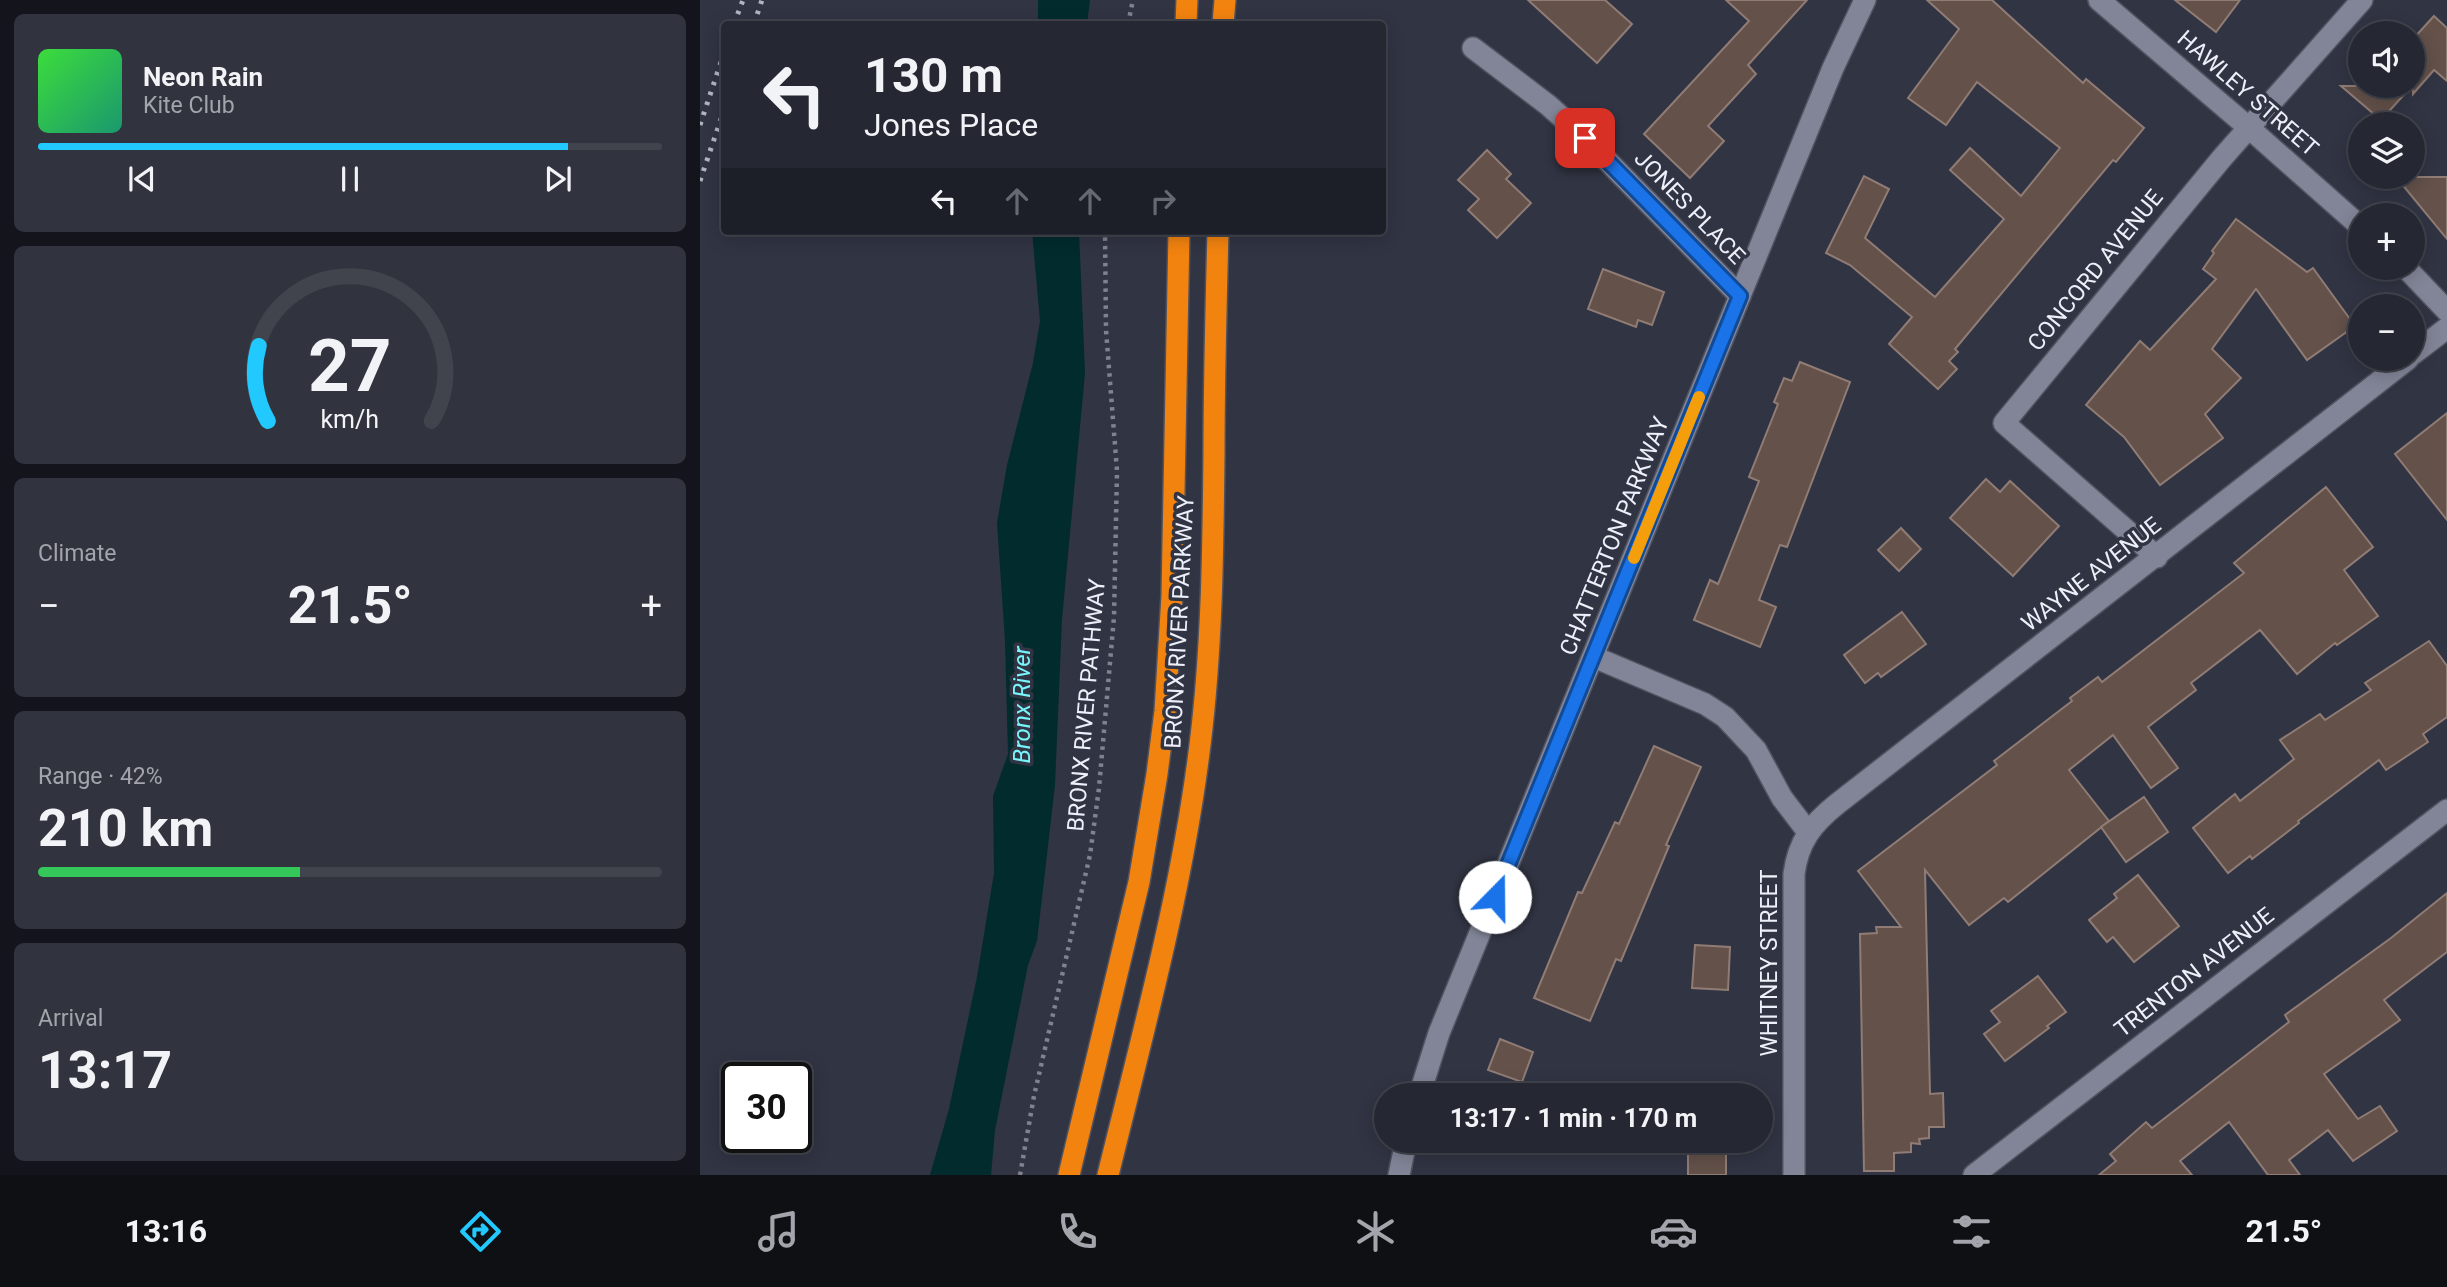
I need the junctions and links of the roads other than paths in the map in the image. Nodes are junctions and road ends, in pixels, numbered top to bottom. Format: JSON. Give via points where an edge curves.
{"nodes":[{"id":1,"x":1187,"y":0,"type":"edge"},
{"id":2,"x":1225,"y":0,"type":"edge"},
{"id":3,"x":1865,"y":0,"type":"edge"},
{"id":4,"x":2099,"y":0,"type":"edge"},
{"id":5,"x":2362,"y":0,"type":"edge"},
{"id":6,"x":1186,"y":21,"type":"edge"},
{"id":7,"x":1223,"y":21,"type":"edge"},
{"id":8,"x":1473,"y":48,"type":"dead end"},
{"id":9,"x":2248,"y":127,"type":"junction"},
{"id":10,"x":2348,"y":215,"type":"edge"},
{"id":11,"x":1179,"y":235,"type":"edge"},
{"id":12,"x":1218,"y":235,"type":"edge"},
{"id":13,"x":2417,"y":280,"type":"edge"},
{"id":14,"x":1740,"y":296,"type":"junction"},
{"id":15,"x":2447,"y":312,"type":"edge"},
{"id":16,"x":2447,"y":328,"type":"edge"},
{"id":17,"x":2425,"y":345,"type":"edge"},
{"id":18,"x":2393,"y":371,"type":"edge"},
{"id":19,"x":2157,"y":557,"type":"junction"},
{"id":20,"x":1594,"y":657,"type":"junction"},
{"id":21,"x":2447,"y":810,"type":"edge"},
{"id":22,"x":1808,"y":832,"type":"junction"},
{"id":23,"x":1423,"y":1083,"type":"edge"},
{"id":24,"x":1404,"y":1153,"type":"edge"},
{"id":25,"x":1069,"y":1175,"type":"edge"},
{"id":26,"x":1108,"y":1175,"type":"edge"},
{"id":27,"x":1399,"y":1175,"type":"edge"},
{"id":28,"x":1794,"y":1175,"type":"edge"},
{"id":29,"x":1974,"y":1175,"type":"edge"}],
"edges":[{"from":1,"to":6,"type":"highway"},
{"from":2,"to":7,"type":"highway"},
{"from":3,"to":14,"type":"street","name":"CHATTERTON PARKWAY"},
{"from":4,"to":9,"type":"street","name":"HAWLEY STREET"},
{"from":5,"to":9,"type":"street","name":"CONCORD AVENUE"},
{"from":8,"to":14,"type":"street","name":"JONES PLACE","via":[[1585,138]]},
{"from":9,"to":10,"type":"street","name":"HAWLEY STREET"},
{"from":9,"to":19,"type":"street","name":"CONCORD AVENUE","via":[[2004,423]]},
{"from":11,"to":25,"type":"highway","name":"BRONX RIVER PARKWAY","via":[[1174,539],[1165,711],[1134,905]]},
{"from":12,"to":26,"type":"highway","name":"BRONX RIVER PARKWAY","via":[[1211,597],[1200,745],[1168,932]]},
{"from":13,"to":15,"type":"street"},
{"from":14,"to":20,"type":"street","name":"CHATTERTON PARKWAY"},
{"from":16,"to":17,"type":"street"},
{"from":18,"to":19,"type":"street","name":"WAYNE AVENUE"},
{"from":19,"to":22,"type":"street","name":"WAYNE AVENUE","via":[[1823,815]]},
{"from":20,"to":22,"type":"street","via":[[1706,704],[1725,717],[1756,750],[1782,798]]},
{"from":20,"to":23,"type":"street","name":"CHATTERTON PARKWAY","via":[[1439,1033]]},
{"from":21,"to":29,"type":"street","name":"TRENTON AVENUE"},
{"from":22,"to":28,"type":"street","name":"WHITNEY STREET","via":[[1796,853],[1794,874]]},
{"from":24,"to":27,"type":"street"}]}
